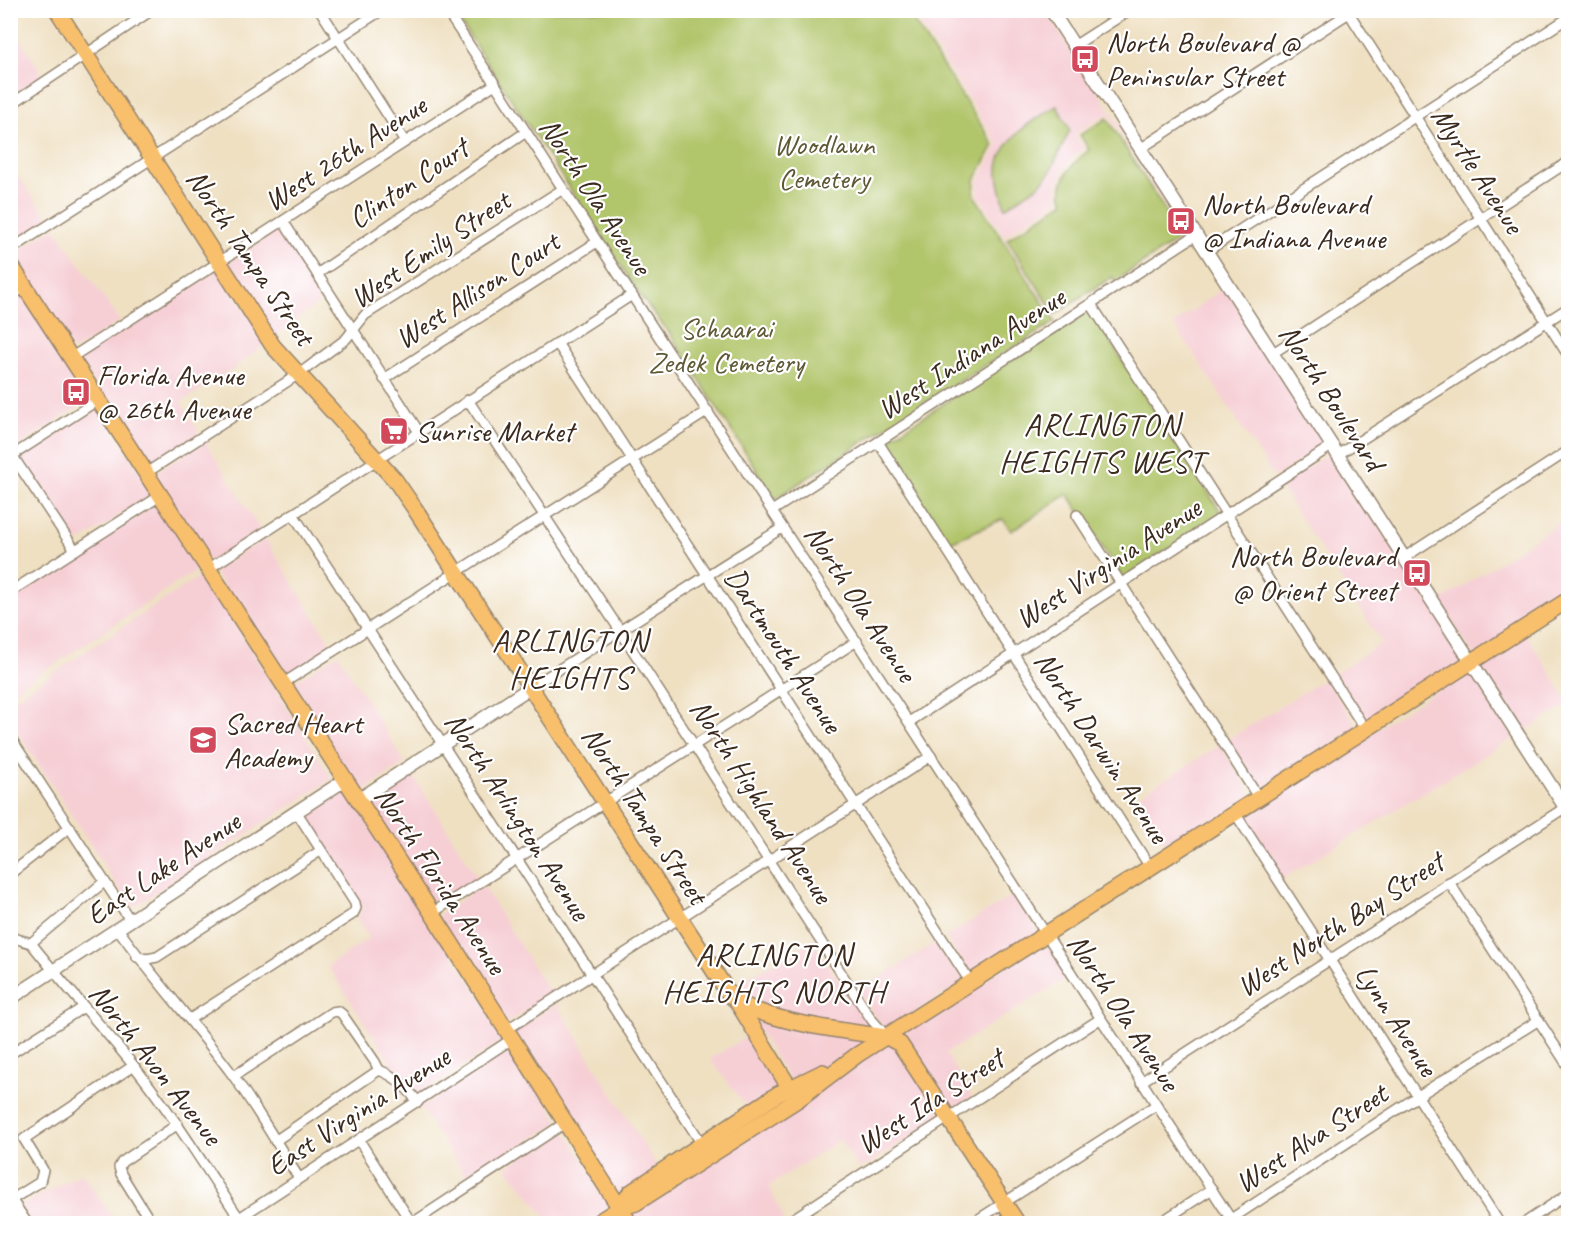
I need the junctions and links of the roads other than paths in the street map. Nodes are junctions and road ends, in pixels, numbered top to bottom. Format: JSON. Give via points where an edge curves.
{"nodes":[{"id":1,"x":57,"y":10,"type":"edge"},
{"id":2,"x":152,"y":10,"type":"edge"},
{"id":3,"x":320,"y":10,"type":"edge"},
{"id":4,"x":382,"y":10,"type":"edge"},
{"id":5,"x":446,"y":10,"type":"edge"},
{"id":6,"x":1051,"y":10,"type":"edge"},
{"id":7,"x":1130,"y":10,"type":"edge"},
{"id":8,"x":1350,"y":12,"type":"edge"},
{"id":9,"x":1569,"y":18,"type":"edge"},
{"id":10,"x":338,"y":39,"type":"junction"},
{"id":11,"x":1074,"y":46,"type":"junction"},
{"id":12,"x":86,"y":56,"type":"junction"},
{"id":13,"x":495,"y":84,"type":"junction"},
{"id":14,"x":10,"y":105,"type":"edge"},
{"id":15,"x":1415,"y":116,"type":"junction"},
{"id":16,"x":526,"y":132,"type":"junction"},
{"id":17,"x":405,"y":142,"type":"junction"},
{"id":18,"x":1140,"y":148,"type":"junction"},
{"id":19,"x":153,"y":158,"type":"junction"},
{"id":20,"x":1569,"y":162,"type":"edge"},
{"id":21,"x":563,"y":189,"type":"junction"},
{"id":22,"x":1480,"y":219,"type":"junction"},
{"id":23,"x":283,"y":221,"type":"junction"},
{"id":24,"x":1196,"y":235,"type":"junction"},
{"id":25,"x":597,"y":242,"type":"junction"},
{"id":26,"x":10,"y":250,"type":"edge"},
{"id":27,"x":1207,"y":251,"type":"junction"},
{"id":28,"x":220,"y":262,"type":"junction"},
{"id":29,"x":10,"y":264,"type":"edge"},
{"id":30,"x":317,"y":274,"type":"junction"},
{"id":31,"x":25,"y":287,"type":"junction"},
{"id":32,"x":632,"y":295,"type":"junction"},
{"id":33,"x":10,"y":296,"type":"edge"},
{"id":34,"x":1091,"y":304,"type":"junction"},
{"id":35,"x":1569,"y":309,"type":"edge"},
{"id":36,"x":1547,"y":322,"type":"junction"},
{"id":37,"x":353,"y":331,"type":"junction"},
{"id":38,"x":557,"y":344,"type":"junction"},
{"id":39,"x":1273,"y":353,"type":"junction"},
{"id":40,"x":1569,"y":355,"type":"edge"},
{"id":41,"x":72,"y":357,"type":"junction"},
{"id":42,"x":299,"y":374,"type":"junction"},
{"id":43,"x":384,"y":379,"type":"junction"},
{"id":44,"x":98,"y":400,"type":"junction"},
{"id":45,"x":468,"y":400,"type":"junction"},
{"id":46,"x":708,"y":411,"type":"junction"},
{"id":47,"x":419,"y":432,"type":"junction"},
{"id":48,"x":878,"y":442,"type":"junction"},
{"id":49,"x":1336,"y":450,"type":"junction"},
{"id":50,"x":1569,"y":451,"type":"edge"},
{"id":51,"x":11,"y":455,"type":"edge"},
{"id":52,"x":633,"y":459,"type":"junction"},
{"id":53,"x":376,"y":460,"type":"junction"},
{"id":54,"x":146,"y":473,"type":"junction"},
{"id":55,"x":160,"y":496,"type":"junction"},
{"id":56,"x":772,"y":511,"type":"junction"},
{"id":57,"x":293,"y":514,"type":"junction"},
{"id":58,"x":1077,"y":515,"type":"dead end"},
{"id":59,"x":544,"y":516,"type":"junction"},
{"id":60,"x":1226,"y":516,"type":"junction"},
{"id":61,"x":782,"y":528,"type":"junction"},
{"id":62,"x":75,"y":550,"type":"junction"},
{"id":63,"x":1405,"y":557,"type":"junction"},
{"id":64,"x":208,"y":569,"type":"junction"},
{"id":65,"x":456,"y":571,"type":"junction"},
{"id":66,"x":708,"y":576,"type":"junction"},
{"id":67,"x":1122,"y":584,"type":"junction"},
{"id":68,"x":10,"y":591,"type":"edge"},
{"id":69,"x":1569,"y":600,"type":"edge"},
{"id":70,"x":368,"y":629,"type":"junction"},
{"id":71,"x":621,"y":632,"type":"junction"},
{"id":72,"x":857,"y":641,"type":"junction"},
{"id":73,"x":1013,"y":653,"type":"junction"},
{"id":74,"x":1473,"y":663,"type":"junction"},
{"id":75,"x":282,"y":684,"type":"junction"},
{"id":76,"x":531,"y":687,"type":"junction"},
{"id":77,"x":781,"y":689,"type":"junction"},
{"id":78,"x":909,"y":722,"type":"junction"},
{"id":79,"x":1365,"y":729,"type":"junction"},
{"id":80,"x":10,"y":737,"type":"edge"},
{"id":81,"x":442,"y":744,"type":"junction"},
{"id":82,"x":694,"y":746,"type":"junction"},
{"id":83,"x":931,"y":756,"type":"junction"},
{"id":84,"x":345,"y":780,"type":"junction"},
{"id":85,"x":1258,"y":797,"type":"junction"},
{"id":86,"x":358,"y":800,"type":"junction"},
{"id":87,"x":605,"y":803,"type":"junction"},
{"id":88,"x":855,"y":804,"type":"junction"},
{"id":89,"x":1567,"y":809,"type":"edge"},
{"id":90,"x":296,"y":811,"type":"junction"},
{"id":91,"x":1234,"y":813,"type":"junction"},
{"id":92,"x":70,"y":827,"type":"junction"},
{"id":93,"x":320,"y":851,"type":"junction"},
{"id":94,"x":516,"y":859,"type":"junction"},
{"id":95,"x":767,"y":860,"type":"junction"},
{"id":96,"x":1150,"y":867,"type":"junction"},
{"id":97,"x":10,"y":874,"type":"edge"},
{"id":98,"x":105,"y":882,"type":"junction"},
{"id":99,"x":1449,"y":882,"type":"junction"},
{"id":100,"x":432,"y":913,"type":"junction"},
{"id":101,"x":679,"y":917,"type":"junction"},
{"id":102,"x":130,"y":920,"type":"junction"},
{"id":103,"x":118,"y":929,"type":"junction"},
{"id":104,"x":1046,"y":935,"type":"junction"},
{"id":105,"x":10,"y":937,"type":"edge"},
{"id":106,"x":31,"y":943,"type":"junction"},
{"id":107,"x":137,"y":957,"type":"junction"},
{"id":108,"x":1329,"y":960,"type":"junction"},
{"id":109,"x":53,"y":972,"type":"junction"},
{"id":110,"x":592,"y":974,"type":"junction"},
{"id":111,"x":970,"y":983,"type":"junction"},
{"id":112,"x":10,"y":999,"type":"edge"},
{"id":113,"x":735,"y":1000,"type":"junction"},
{"id":114,"x":84,"y":1007,"type":"junction"},
{"id":115,"x":190,"y":1019,"type":"junction"},
{"id":116,"x":1100,"y":1020,"type":"junction"},
{"id":117,"x":1539,"y":1020,"type":"junction"},
{"id":118,"x":509,"y":1035,"type":"junction"},
{"id":119,"x":886,"y":1037,"type":"junction"},
{"id":120,"x":10,"y":1054,"type":"edge"},
{"id":121,"x":133,"y":1066,"type":"junction"},
{"id":122,"x":1569,"y":1066,"type":"edge"},
{"id":123,"x":379,"y":1070,"type":"junction"},
{"id":124,"x":234,"y":1076,"type":"junction"},
{"id":125,"x":1141,"y":1082,"type":"junction"},
{"id":126,"x":794,"y":1094,"type":"junction"},
{"id":127,"x":1418,"y":1096,"type":"junction"},
{"id":128,"x":418,"y":1102,"type":"junction"},
{"id":129,"x":1156,"y":1105,"type":"junction"},
{"id":130,"x":949,"y":1118,"type":"junction"},
{"id":131,"x":565,"y":1123,"type":"junction"},
{"id":132,"x":178,"y":1124,"type":"junction"},
{"id":133,"x":359,"y":1140,"type":"junction"},
{"id":134,"x":275,"y":1141,"type":"junction"},
{"id":135,"x":702,"y":1144,"type":"junction"},
{"id":136,"x":299,"y":1178,"type":"junction"},
{"id":137,"x":1212,"y":1189,"type":"junction"},
{"id":138,"x":1569,"y":1194,"type":"edge"},
{"id":139,"x":11,"y":1200,"type":"edge"},
{"id":140,"x":1004,"y":1202,"type":"junction"},
{"id":141,"x":620,"y":1208,"type":"junction"},
{"id":142,"x":241,"y":1221,"type":"edge"},
{"id":143,"x":1233,"y":1221,"type":"edge"},
{"id":144,"x":412,"y":1223,"type":"edge"},
{"id":145,"x":26,"y":1224,"type":"edge"},
{"id":146,"x":152,"y":1224,"type":"edge"},
{"id":147,"x":230,"y":1224,"type":"edge"},
{"id":148,"x":595,"y":1224,"type":"edge"},
{"id":149,"x":630,"y":1224,"type":"edge"},
{"id":150,"x":785,"y":1224,"type":"edge"},
{"id":151,"x":971,"y":1224,"type":"edge"},
{"id":152,"x":1018,"y":1224,"type":"edge"},
{"id":153,"x":1158,"y":1224,"type":"edge"},
{"id":154,"x":1500,"y":1224,"type":"edge"},
{"id":155,"x":1523,"y":1224,"type":"edge"}],
"edges":[{"from":1,"to":12,"type":"main road","name":"North Tampa Street"},
{"from":2,"to":12,"type":"street"},
{"from":3,"to":10,"type":"street"},
{"from":4,"to":10,"type":"street"},
{"from":5,"to":13,"type":"street","name":"North Ola Avenue"},
{"from":6,"to":11,"type":"street","name":"North Boulevard"},
{"from":7,"to":11,"type":"street"},
{"from":8,"to":15,"type":"street","name":"Myrtle Avenue"},
{"from":8,"to":18,"type":"street"},
{"from":9,"to":15,"type":"street"},
{"from":10,"to":17,"type":"street"},
{"from":10,"to":19,"type":"street"},
{"from":11,"to":18,"type":"street","name":"North Boulevard"},
{"from":12,"to":14,"type":"street"},
{"from":12,"to":19,"type":"main road","name":"North Tampa Street"},
{"from":13,"to":16,"type":"street","name":"North Ola Avenue"},
{"from":13,"to":17,"type":"street","name":"West 26th Avenue"},
{"from":15,"to":22,"type":"street","name":"Myrtle Avenue"},
{"from":15,"to":27,"type":"street"},
{"from":16,"to":21,"type":"street","name":"North Ola Avenue"},
{"from":16,"to":30,"type":"street","name":"Clinton Court"},
{"from":17,"to":23,"type":"street","name":"West 26th Avenue"},
{"from":18,"to":24,"type":"street","name":"North Boulevard"},
{"from":19,"to":26,"type":"street"},
{"from":19,"to":28,"type":"main road","name":"North Tampa Street"},
{"from":20,"to":22,"type":"street"},
{"from":21,"to":25,"type":"street","name":"North Ola Avenue"},
{"from":21,"to":37,"type":"street","name":"West Emily Street","via":[[365,315]]},
{"from":22,"to":36,"type":"street","name":"Myrtle Avenue"},
{"from":22,"to":39,"type":"street"},
{"from":23,"to":28,"type":"street","name":"West 26th Avenue"},
{"from":23,"to":30,"type":"street"},
{"from":24,"to":27,"type":"street","name":"North Boulevard"},
{"from":24,"to":34,"type":"street","name":"West Indiana Avenue"},
{"from":25,"to":32,"type":"street","name":"North Ola Avenue"},
{"from":25,"to":43,"type":"street","name":"West Allison Court"},
{"from":27,"to":39,"type":"street","name":"North Boulevard"},
{"from":28,"to":41,"type":"street","name":"West 26th Avenue"},
{"from":28,"to":42,"type":"main road","name":"North Tampa Street","via":[[273,346]]},
{"from":29,"to":31,"type":"main road","name":"North Florida Avenue"},
{"from":30,"to":37,"type":"street"},
{"from":31,"to":33,"type":"street"},
{"from":31,"to":41,"type":"main road","name":"North Florida Avenue"},
{"from":32,"to":38,"type":"street"},
{"from":32,"to":46,"type":"street","name":"North Ola Avenue"},
{"from":34,"to":48,"type":"street","name":"West Indiana Avenue"},
{"from":34,"to":60,"type":"street"},
{"from":35,"to":36,"type":"street","name":"West Virginia Avenue"},
{"from":36,"to":40,"type":"street","name":"Myrtle Avenue"},
{"from":36,"to":49,"type":"street","name":"West Virginia Avenue"},
{"from":37,"to":42,"type":"street","name":"West Emily Street"},
{"from":37,"to":43,"type":"street"},
{"from":38,"to":45,"type":"street"},
{"from":38,"to":52,"type":"street","name":"Dartmouth Avenue"},
{"from":39,"to":49,"type":"street","name":"North Boulevard"},
{"from":41,"to":44,"type":"main road","name":"North Florida Avenue"},
{"from":42,"to":53,"type":"main road","name":"North Tampa Street"},
{"from":42,"to":54,"type":"street","name":"West Emily Street"},
{"from":43,"to":47,"type":"street"},
{"from":44,"to":51,"type":"street"},
{"from":44,"to":54,"type":"main road","name":"North Florida Avenue"},
{"from":45,"to":47,"type":"street"},
{"from":45,"to":59,"type":"street","name":"North Highland Avenue"},
{"from":46,"to":52,"type":"street"},
{"from":46,"to":56,"type":"street","name":"North Ola Avenue"},
{"from":47,"to":53,"type":"street"},
{"from":48,"to":56,"type":"street","name":"West Indiana Avenue"},
{"from":48,"to":73,"type":"street","name":"North Darwin Avenue"},
{"from":49,"to":60,"type":"street","name":"West Virginia Avenue"},
{"from":49,"to":63,"type":"street","name":"North Boulevard"},
{"from":50,"to":63,"type":"street"},
{"from":51,"to":62,"type":"street"},
{"from":52,"to":59,"type":"street"},
{"from":52,"to":66,"type":"street","name":"Dartmouth Avenue"},
{"from":53,"to":57,"type":"street"},
{"from":53,"to":65,"type":"main road","name":"North Tampa Street","via":[[395,480]]},
{"from":54,"to":55,"type":"main road","name":"North Florida Avenue"},
{"from":55,"to":62,"type":"street"},
{"from":55,"to":64,"type":"main road","name":"North Florida Avenue"},
{"from":56,"to":61,"type":"street","name":"North Ola Avenue"},
{"from":57,"to":64,"type":"street"},
{"from":57,"to":70,"type":"street","name":"North Arlington Avenue"},
{"from":58,"to":67,"type":"street"},
{"from":59,"to":65,"type":"street"},
{"from":59,"to":71,"type":"street","name":"North Highland Avenue"},
{"from":60,"to":67,"type":"street","name":"West Virginia Avenue"},
{"from":60,"to":79,"type":"street"},
{"from":61,"to":66,"type":"street"},
{"from":61,"to":72,"type":"street","name":"North Ola Avenue"},
{"from":62,"to":68,"type":"street"},
{"from":63,"to":74,"type":"street","name":"North Boulevard"},
{"from":64,"to":75,"type":"main road","name":"North Florida Avenue"},
{"from":65,"to":70,"type":"street"},
{"from":65,"to":76,"type":"main road","name":"North Tampa Street"},
{"from":66,"to":71,"type":"street"},
{"from":66,"to":77,"type":"street","name":"Dartmouth Avenue"},
{"from":67,"to":73,"type":"street","name":"West Virginia Avenue"},
{"from":67,"to":85,"type":"street"},
{"from":69,"to":74,"type":"main road"},
{"from":70,"to":75,"type":"street"},
{"from":70,"to":81,"type":"street","name":"North Arlington Avenue"},
{"from":71,"to":76,"type":"street"},
{"from":71,"to":82,"type":"street","name":"North Highland Avenue"},
{"from":72,"to":77,"type":"street"},
{"from":72,"to":78,"type":"street","name":"North Ola Avenue"},
{"from":73,"to":78,"type":"street","name":"West Virginia Avenue"},
{"from":73,"to":96,"type":"street","name":"North Darwin Avenue"},
{"from":74,"to":79,"type":"main road"},
{"from":74,"to":89,"type":"street","name":"North Boulevard"},
{"from":75,"to":84,"type":"main road","name":"North Florida Avenue"},
{"from":76,"to":81,"type":"street"},
{"from":76,"to":87,"type":"main road","name":"North Tampa Street"},
{"from":77,"to":82,"type":"street"},
{"from":77,"to":88,"type":"street","name":"Dartmouth Avenue"},
{"from":78,"to":83,"type":"street","name":"North Ola Avenue"},
{"from":79,"to":85,"type":"main road"},
{"from":80,"to":92,"type":"street"},
{"from":81,"to":86,"type":"street"},
{"from":81,"to":94,"type":"street","name":"North Arlington Avenue"},
{"from":82,"to":87,"type":"street"},
{"from":82,"to":95,"type":"street","name":"North Highland Avenue"},
{"from":83,"to":88,"type":"street"},
{"from":83,"to":104,"type":"street","name":"North Ola Avenue"},
{"from":84,"to":86,"type":"main road","name":"North Florida Avenue"},
{"from":84,"to":90,"type":"street","name":"East Lake Avenue"},
{"from":85,"to":91,"type":"main road"},
{"from":86,"to":100,"type":"main road","name":"North Florida Avenue"},
{"from":87,"to":94,"type":"street"},
{"from":87,"to":101,"type":"main road","name":"North Tampa Street"},
{"from":88,"to":95,"type":"street"},
{"from":88,"to":111,"type":"street","name":"Dartmouth Avenue"},
{"from":89,"to":99,"type":"street","name":"West North Bay Street"},
{"from":90,"to":93,"type":"street"},
{"from":90,"to":102,"type":"street","name":"East Lake Avenue"},
{"from":91,"to":96,"type":"main road"},
{"from":91,"to":108,"type":"street","name":"Lynn Avenue"},
{"from":92,"to":97,"type":"street"},
{"from":92,"to":98,"type":"street"},
{"from":93,"to":107,"type":"street","via":[[157,957]]},
{"from":93,"to":115,"type":"street","via":[[355,903],[353,914]]},
{"from":94,"to":100,"type":"street"},
{"from":94,"to":110,"type":"street","name":"North Arlington Avenue"},
{"from":95,"to":101,"type":"street"},
{"from":95,"to":119,"type":"street","name":"North Highland Avenue"},
{"from":96,"to":104,"type":"main road"},
{"from":98,"to":102,"type":"street"},
{"from":98,"to":106,"type":"street"},
{"from":99,"to":108,"type":"street","name":"West North Bay Street"},
{"from":99,"to":117,"type":"street"},
{"from":100,"to":118,"type":"main road","name":"North Florida Avenue"},
{"from":101,"to":110,"type":"street","name":"East Virginia Avenue"},
{"from":101,"to":113,"type":"main road","name":"North Tampa Street"},
{"from":102,"to":103,"type":"street","name":"East Lake Avenue"},
{"from":103,"to":107,"type":"street"},
{"from":103,"to":109,"type":"street","name":"East Lake Avenue"},
{"from":104,"to":111,"type":"main road"},
{"from":104,"to":116,"type":"street","name":"North Ola Avenue"},
{"from":105,"to":106,"type":"street"},
{"from":106,"to":109,"type":"street","name":"North Avon Avenue"},
{"from":107,"to":115,"type":"street"},
{"from":108,"to":125,"type":"street","name":"West North Bay Street"},
{"from":108,"to":127,"type":"street","name":"Lynn Avenue"},
{"from":109,"to":112,"type":"street","name":"East Lake Avenue"},
{"from":109,"to":114,"type":"street","name":"North Avon Avenue"},
{"from":110,"to":118,"type":"street","name":"East Virginia Avenue"},
{"from":110,"to":135,"type":"street","name":"North Arlington Avenue"},
{"from":111,"to":119,"type":"main road"},
{"from":113,"to":119,"type":"main road","via":[[775,1017]]},
{"from":113,"to":126,"type":"main road","name":"North Tampa Street"},
{"from":114,"to":120,"type":"street"},
{"from":114,"to":121,"type":"street","name":"North Avon Avenue"},
{"from":115,"to":124,"type":"street"},
{"from":116,"to":125,"type":"street","name":"North Ola Avenue"},
{"from":116,"to":130,"type":"street","name":"West Ida Street"},
{"from":117,"to":122,"type":"street"},
{"from":117,"to":127,"type":"street","name":"West Alva Street"},
{"from":118,"to":128,"type":"street","name":"East Virginia Avenue"},
{"from":118,"to":131,"type":"main road","name":"North Florida Avenue"},
{"from":119,"to":126,"type":"main road"},
{"from":119,"to":130,"type":"main road","name":"North Highland Avenue","via":[[906,1051]]},
{"from":121,"to":132,"type":"street","name":"North Avon Avenue"},
{"from":121,"to":139,"type":"street","via":[[24,1139],[43,1170],[40,1182]]},
{"from":123,"to":124,"type":"street","via":[[338,1011]]},
{"from":123,"to":128,"type":"street","via":[[402,1083]]},
{"from":123,"to":134,"type":"street"},
{"from":124,"to":134,"type":"street"},
{"from":125,"to":129,"type":"street","name":"North Ola Avenue"},
{"from":126,"to":135,"type":"main road"},
{"from":126,"to":141,"type":"main road","via":[[636,1203]]},
{"from":127,"to":143,"type":"street","name":"West Alva Street"},
{"from":127,"to":154,"type":"street","name":"Lynn Avenue"},
{"from":128,"to":133,"type":"street","name":"East Virginia Avenue"},
{"from":129,"to":137,"type":"street","name":"North Ola Avenue"},
{"from":129,"to":140,"type":"street"},
{"from":130,"to":140,"type":"main road","name":"North Highland Avenue"},
{"from":130,"to":150,"type":"street","name":"West Ida Street"},
{"from":131,"to":141,"type":"main road","name":"North Florida Avenue"},
{"from":131,"to":144,"type":"street"},
{"from":132,"to":142,"type":"street","name":"North Avon Avenue"},
{"from":132,"to":146,"type":"street","via":[[119,1167]]},
{"from":133,"to":136,"type":"street","name":"East Virginia Avenue"},
{"from":133,"to":144,"type":"street"},
{"from":134,"to":136,"type":"street"},
{"from":135,"to":141,"type":"main road","via":[[630,1193]]},
{"from":136,"to":142,"type":"street","name":"East Virginia Avenue"},
{"from":137,"to":143,"type":"street","name":"North Ola Avenue"},
{"from":137,"to":153,"type":"street"},
{"from":138,"to":155,"type":"street"},
{"from":139,"to":145,"type":"street"},
{"from":140,"to":151,"type":"street"},
{"from":140,"to":152,"type":"main road","name":"North Highland Avenue"},
{"from":141,"to":148,"type":"main road"},
{"from":141,"to":149,"type":"main road","name":"North Florida Avenue"},
{"from":142,"to":147,"type":"street","name":"East Virginia Avenue"}]}
